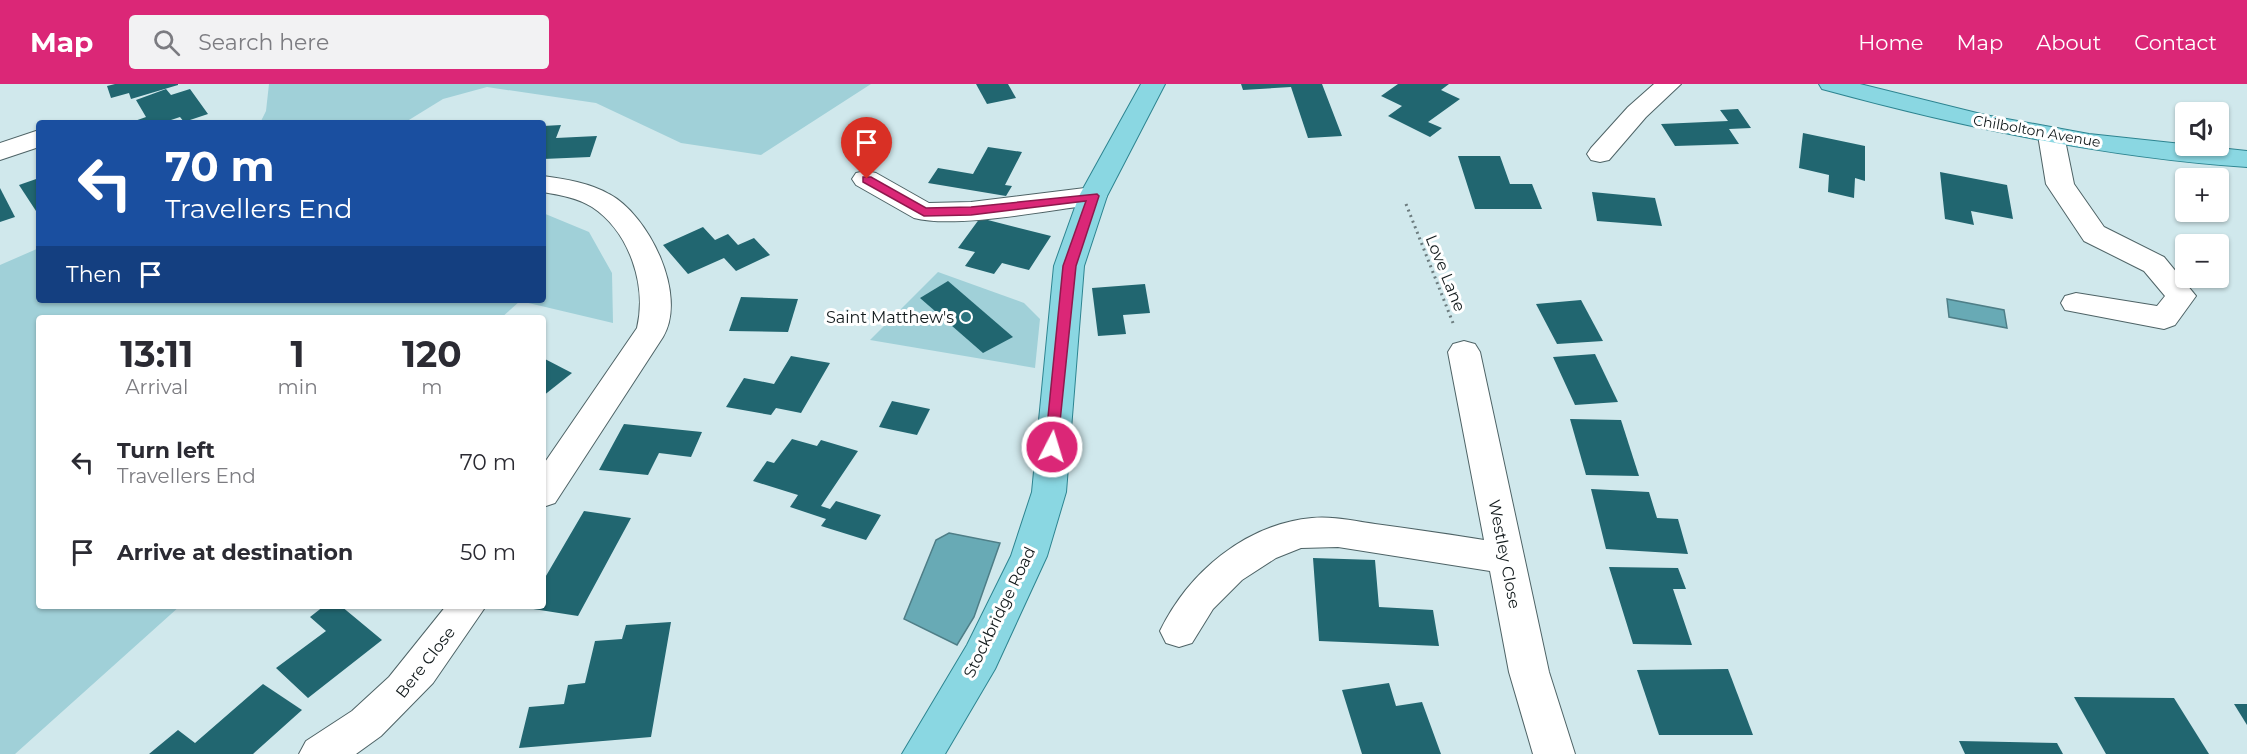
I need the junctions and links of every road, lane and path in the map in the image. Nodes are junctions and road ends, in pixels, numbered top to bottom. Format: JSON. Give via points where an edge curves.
{"nodes":[{"id":1,"x":1153,"y":84,"type":"edge"},
{"id":2,"x":1669,"y":84,"type":"edge"},
{"id":3,"x":1831,"y":84,"type":"edge"},
{"id":4,"x":2051,"y":135,"type":"junction"},
{"id":5,"x":36,"y":139,"type":"edge"},
{"id":6,"x":0,"y":152,"type":"edge"},
{"id":7,"x":1600,"y":154,"type":"dead end"},
{"id":8,"x":2247,"y":159,"type":"edge"},
{"id":9,"x":867,"y":179,"type":"dead end"},
{"id":10,"x":546,"y":184,"type":"edge"},
{"id":11,"x":1093,"y":196,"type":"junction"},
{"id":12,"x":1406,"y":204,"type":"dead end"},
{"id":13,"x":2076,"y":303,"type":"dead end"},
{"id":14,"x":1464,"y":352,"type":"joint"},
{"id":15,"x":546,"y":489,"type":"edge"},
{"id":16,"x":1506,"y":559,"type":"junction"},
{"id":17,"x":465,"y":609,"type":"edge"},
{"id":18,"x":1179,"y":631,"type":"dead end"},
{"id":19,"x":320,"y":754,"type":"edge"},
{"id":20,"x":922,"y":754,"type":"edge"},
{"id":21,"x":1554,"y":754,"type":"edge"}],
"edges":[{"from":1,"to":11,"type":"main road","name":"Stockbridge Road"},
{"from":2,"to":7,"type":"street","via":[[1637,112]]},
{"from":3,"to":4,"type":"main road","name":"Chilbolton Avenue"},
{"from":4,"to":8,"type":"main road","name":"Chilbolton Avenue","via":[[2159,153]]},
{"from":4,"to":13,"type":"street","via":[[2060,184],[2094,234],[2154,264],[2181,296],[2164,318]]},
{"from":5,"to":6,"type":"street"},
{"from":9,"to":11,"type":"street","via":[[924,212],[971,211]]},
{"from":10,"to":15,"type":"street","via":[[574,189],[602,201],[623,219],[648,266],[657,301],[652,329]]},
{"from":11,"to":20,"type":"main road","name":"Stockbridge Road","via":[[1070,266],[1049,492],[1029,556],[981,657]]},
{"from":12,"to":14,"type":"path","name":"Love Lane"},
{"from":14,"to":16,"type":"street","name":"Westley Close"},
{"from":16,"to":18,"type":"street","via":[[1355,535],[1301,534],[1269,546],[1216,579],[1189,609]]},
{"from":16,"to":21,"type":"street","name":"Westley Close","via":[[1528,672]]},
{"from":17,"to":19,"type":"street","name":"Bere Close","via":[[395,701]]}]}
